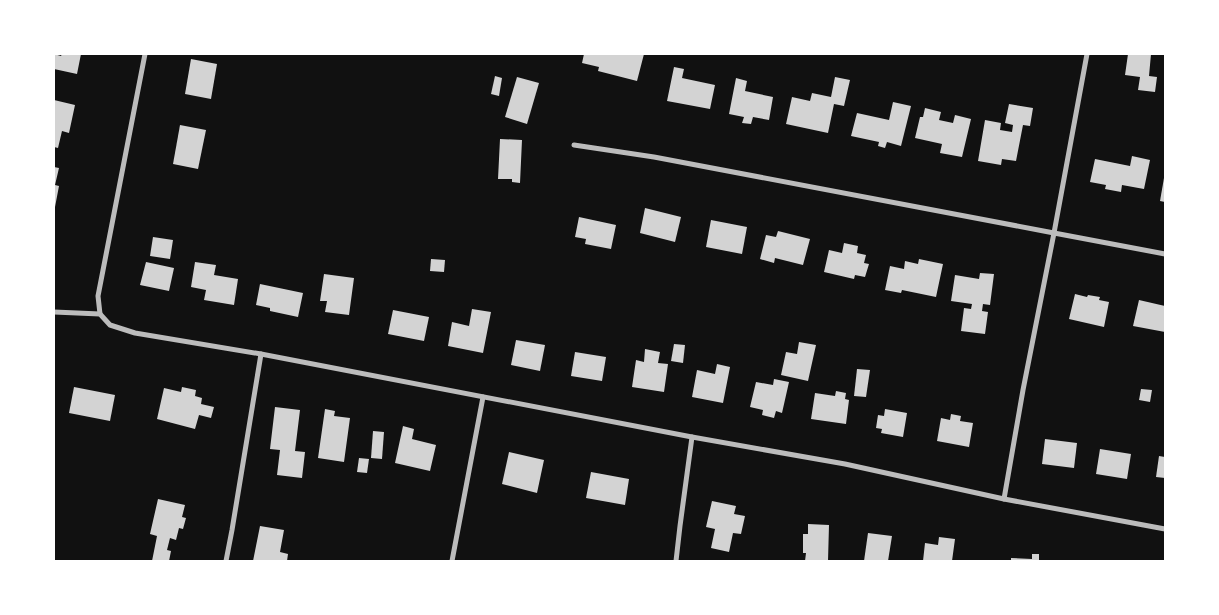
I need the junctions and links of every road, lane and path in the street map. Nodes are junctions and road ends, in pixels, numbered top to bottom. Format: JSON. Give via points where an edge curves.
{"nodes":[{"id":1,"x":144,"y":54,"type":"edge"},
{"id":2,"x":1087,"y":54,"type":"edge"},
{"id":3,"x":574,"y":146,"type":"dead end"},
{"id":4,"x":1054,"y":233,"type":"junction"},
{"id":5,"x":1165,"y":254,"type":"edge"},
{"id":6,"x":54,"y":312,"type":"edge"},
{"id":7,"x":100,"y":314,"type":"junction"},
{"id":8,"x":261,"y":354,"type":"junction"},
{"id":9,"x":483,"y":397,"type":"junction"},
{"id":10,"x":692,"y":437,"type":"junction"},
{"id":11,"x":1004,"y":499,"type":"junction"},
{"id":12,"x":1165,"y":529,"type":"edge"},
{"id":13,"x":226,"y":561,"type":"edge"},
{"id":14,"x":452,"y":561,"type":"edge"},
{"id":15,"x":676,"y":561,"type":"edge"}],
"edges":[{"from":1,"to":7,"type":"street","via":[[98,296]]},
{"from":2,"to":4,"type":"street"},
{"from":3,"to":4,"type":"street","via":[[654,157]]},
{"from":4,"to":5,"type":"street"},
{"from":4,"to":11,"type":"street"},
{"from":6,"to":7,"type":"street"},
{"from":7,"to":8,"type":"street","via":[[110,325],[135,333]]},
{"from":8,"to":9,"type":"street"},
{"from":8,"to":13,"type":"street"},
{"from":9,"to":10,"type":"street"},
{"from":9,"to":14,"type":"street"},
{"from":10,"to":11,"type":"street","via":[[845,464]]},
{"from":10,"to":15,"type":"street"},
{"from":11,"to":12,"type":"street"}]}
